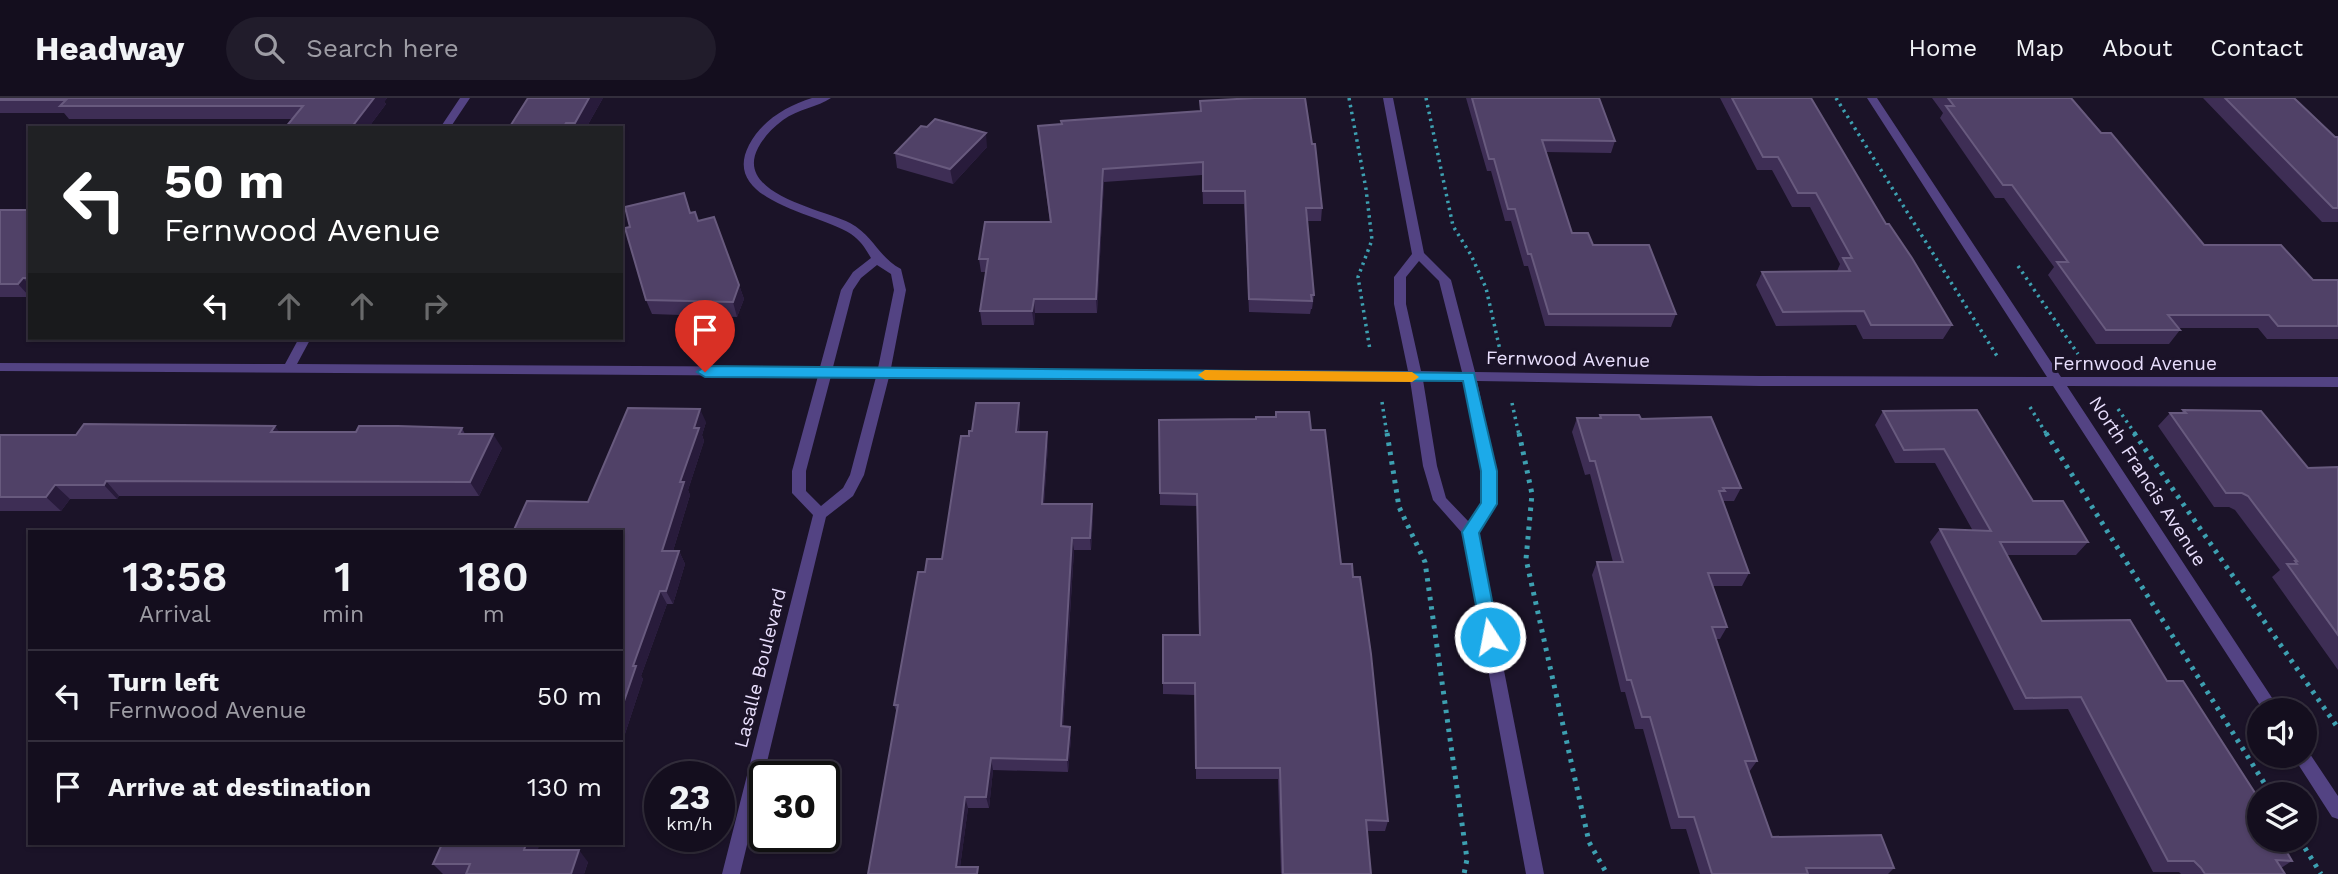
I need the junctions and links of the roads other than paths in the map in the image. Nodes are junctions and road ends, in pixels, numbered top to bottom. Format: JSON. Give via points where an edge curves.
{"nodes":[{"id":1,"x":465,"y":98,"type":"edge"},
{"id":2,"x":826,"y":98,"type":"edge"},
{"id":3,"x":1388,"y":98,"type":"edge"},
{"id":4,"x":1872,"y":98,"type":"edge"},
{"id":5,"x":446,"y":126,"type":"edge"},
{"id":6,"x":1418,"y":254,"type":"junction"},
{"id":7,"x":877,"y":259,"type":"junction"},
{"id":8,"x":304,"y":340,"type":"edge"},
{"id":9,"x":0,"y":367,"type":"edge"},
{"id":10,"x":289,"y":368,"type":"junction"},
{"id":11,"x":825,"y":373,"type":"junction"},
{"id":12,"x":884,"y":374,"type":"junction"},
{"id":13,"x":1469,"y":376,"type":"junction"},
{"id":14,"x":1415,"y":377,"type":"junction"},
{"id":15,"x":2338,"y":382,"type":"edge"},
{"id":16,"x":2059,"y":383,"type":"junction"},
{"id":17,"x":820,"y":514,"type":"junction"},
{"id":18,"x":1470,"y":532,"type":"junction"},
{"id":19,"x":2264,"y":698,"type":"edge"},
{"id":20,"x":2310,"y":768,"type":"edge"},
{"id":21,"x":2338,"y":811,"type":"edge"},
{"id":22,"x":731,"y":874,"type":"edge"},
{"id":23,"x":1535,"y":874,"type":"edge"}],
"edges":[{"from":1,"to":5,"type":"street"},
{"from":2,"to":7,"type":"street","via":[[787,112],[766,127],[750,148],[747,167],[758,188],[784,203],[845,225],[866,240]]},
{"from":3,"to":6,"type":"street"},
{"from":4,"to":16,"type":"street","name":"North Francis Avenue"},
{"from":6,"to":13,"type":"street","via":[[1445,280]]},
{"from":6,"to":14,"type":"street","via":[[1399,277]]},
{"from":7,"to":11,"type":"street","via":[[847,290]]},
{"from":7,"to":12,"type":"street","via":[[897,272],[900,290]]},
{"from":8,"to":10,"type":"street"},
{"from":9,"to":10,"type":"street","name":"Fernwood Avenue"},
{"from":10,"to":11,"type":"street","name":"Fernwood Avenue"},
{"from":11,"to":12,"type":"street","name":"Fernwood Avenue"},
{"from":11,"to":17,"type":"street","via":[[799,471],[799,493]]},
{"from":12,"to":14,"type":"street","name":"Fernwood Avenue"},
{"from":12,"to":17,"type":"street","via":[[857,475],[848,492]]},
{"from":13,"to":14,"type":"street","name":"Fernwood Avenue"},
{"from":13,"to":16,"type":"street","name":"Fernwood Avenue"},
{"from":13,"to":18,"type":"street","via":[[1489,471],[1489,504]]},
{"from":14,"to":18,"type":"street","via":[[1440,500]]},
{"from":15,"to":16,"type":"street","name":"Fernwood Avenue"},
{"from":16,"to":19,"type":"street","name":"North Francis Avenue"},
{"from":17,"to":22,"type":"street","name":"Lasalle Boulevard"},
{"from":18,"to":23,"type":"street"},
{"from":20,"to":21,"type":"street"}]}
